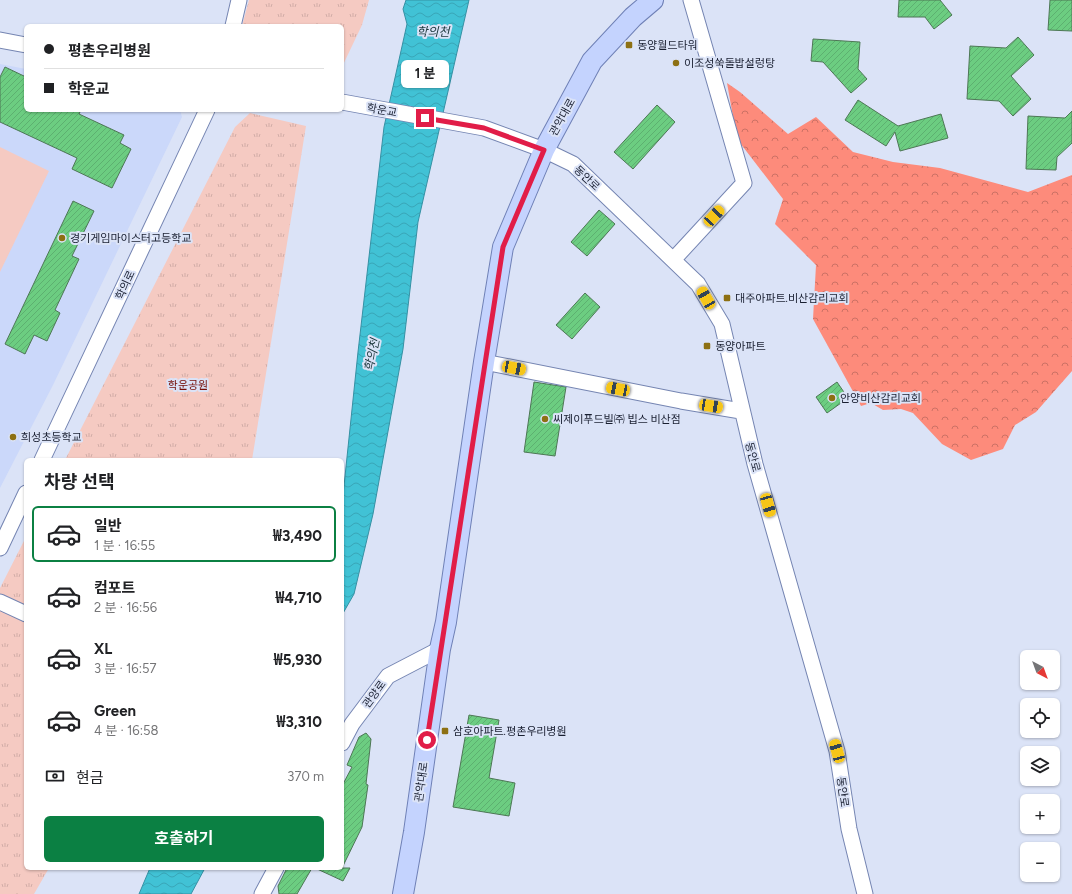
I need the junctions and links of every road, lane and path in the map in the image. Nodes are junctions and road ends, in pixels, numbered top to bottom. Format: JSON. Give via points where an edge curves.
{"nodes":[{"id":1,"x":239,"y":0,"type":"edge"},
{"id":2,"x":653,"y":0,"type":"edge"},
{"id":3,"x":691,"y":0,"type":"edge"},
{"id":4,"x":233,"y":24,"type":"edge"},
{"id":5,"x":0,"y":40,"type":"edge"},
{"id":6,"x":24,"y":44,"type":"edge"},
{"id":7,"x":347,"y":103,"type":"edge"},
{"id":8,"x":206,"y":112,"type":"edge"},
{"id":9,"x":484,"y":128,"type":"joint"},
{"id":10,"x":544,"y":150,"type":"junction"},
{"id":11,"x":673,"y":260,"type":"junction"},
{"id":12,"x":484,"y":362,"type":"junction"},
{"id":13,"x":741,"y":411,"type":"junction"},
{"id":14,"x":43,"y":458,"type":"edge"},
{"id":15,"x":24,"y":497,"type":"edge"},
{"id":16,"x":0,"y":548,"type":"edge"},
{"id":17,"x":0,"y":602,"type":"edge"},
{"id":18,"x":24,"y":613,"type":"edge"},
{"id":19,"x":440,"y":649,"type":"junction"},
{"id":20,"x":344,"y":739,"type":"edge"},
{"id":21,"x":275,"y":870,"type":"edge"},
{"id":22,"x":262,"y":894,"type":"edge"},
{"id":23,"x":403,"y":894,"type":"edge"},
{"id":24,"x":865,"y":894,"type":"edge"}],
"edges":[{"from":1,"to":4,"type":"street"},
{"from":2,"to":10,"type":"main road","name":"관악대로","via":[[633,17],[592,61]]},
{"from":3,"to":11,"type":"street","via":[[744,183]]},
{"from":5,"to":6,"type":"street"},
{"from":7,"to":9,"type":"street","name":"학운교"},
{"from":8,"to":14,"type":"street","name":"학의로"},
{"from":9,"to":10,"type":"street","name":"동안로"},
{"from":10,"to":11,"type":"street","name":"동안로","via":[[573,164]]},
{"from":10,"to":12,"type":"main road","name":"관악대로","via":[[503,247]]},
{"from":11,"to":13,"type":"street","name":"동안로","via":[[698,284],[722,324]]},
{"from":12,"to":13,"type":"street"},
{"from":12,"to":19,"type":"main road","name":"관악대로"},
{"from":13,"to":24,"type":"street","name":"동안로","via":[[837,751],[849,829]]},
{"from":15,"to":16,"type":"street"},
{"from":17,"to":18,"type":"street"},
{"from":19,"to":20,"type":"street","name":"관양로","via":[[388,676],[352,724]]},
{"from":19,"to":23,"type":"main road","name":"관악대로"},
{"from":21,"to":22,"type":"street"}]}
